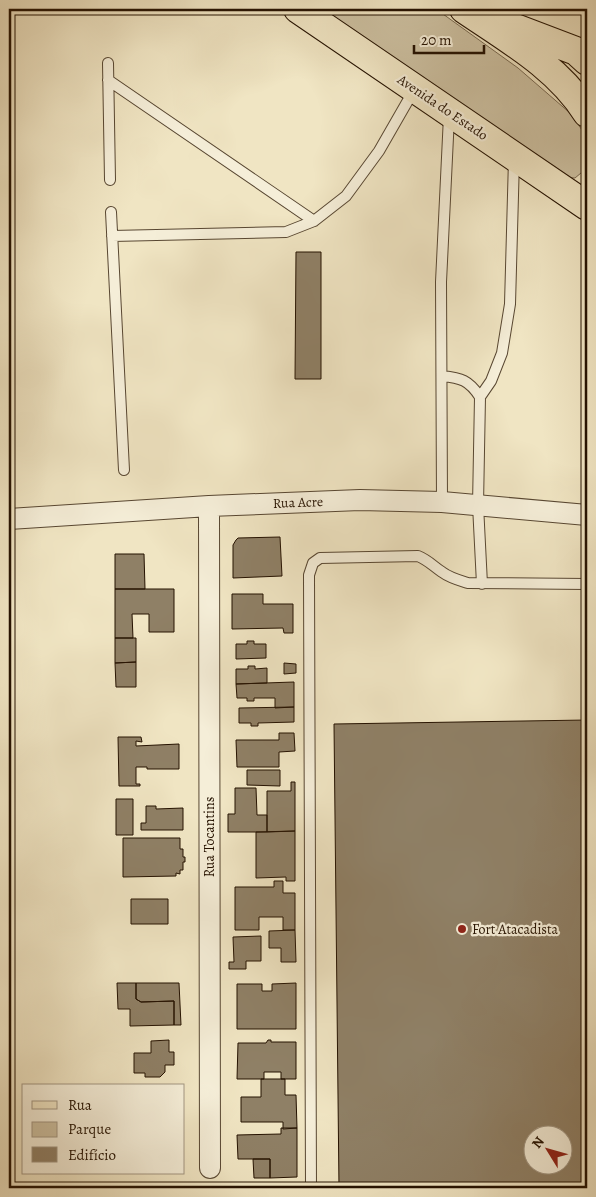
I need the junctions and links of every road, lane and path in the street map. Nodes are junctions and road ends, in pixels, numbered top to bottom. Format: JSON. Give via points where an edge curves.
{"nodes":[{"id":1,"x":298,"y":9,"type":"edge"},
{"id":2,"x":466,"y":9,"type":"edge"},
{"id":3,"x":587,"y":62,"type":"edge"},
{"id":4,"x":108,"y":63,"type":"dead end"},
{"id":5,"x":108,"y":80,"type":"junction"},
{"id":6,"x":415,"y":88,"type":"junction"},
{"id":7,"x":450,"y":112,"type":"junction"},
{"id":8,"x":587,"y":113,"type":"edge"},
{"id":9,"x":514,"y":156,"type":"junction"},
{"id":10,"x":110,"y":180,"type":"dead end"},
{"id":11,"x":587,"y":206,"type":"edge"},
{"id":12,"x":111,"y":212,"type":"dead end"},
{"id":13,"x":314,"y":221,"type":"junction"},
{"id":14,"x":112,"y":236,"type":"junction"},
{"id":15,"x":442,"y":376,"type":"junction"},
{"id":16,"x":480,"y":397,"type":"junction"},
{"id":17,"x":124,"y":470,"type":"dead end"},
{"id":18,"x":442,"y":502,"type":"junction"},
{"id":19,"x":478,"y":505,"type":"junction"},
{"id":20,"x":208,"y":506,"type":"junction"},
{"id":21,"x":587,"y":516,"type":"edge"},
{"id":22,"x":9,"y":519,"type":"edge"},
{"id":23,"x":482,"y":584,"type":"junction"},
{"id":24,"x":587,"y":584,"type":"edge"},
{"id":25,"x":210,"y":1168,"type":"dead end"},
{"id":26,"x":311,"y":1188,"type":"edge"}],
"edges":[{"from":1,"to":6,"type":"main road","name":"Avenida do Estado"},
{"from":2,"to":3,"type":"main road","via":[[576,51]]},
{"from":2,"to":8,"type":"main road","via":[[529,53],[558,78]]},
{"from":4,"to":5,"type":"lane"},
{"from":5,"to":10,"type":"lane"},
{"from":5,"to":13,"type":"lane"},
{"from":6,"to":7,"type":"main road","name":"Avenida do Estado"},
{"from":6,"to":13,"type":"lane","via":[[379,151],[346,196]]},
{"from":7,"to":9,"type":"main road","name":"Avenida do Estado"},
{"from":7,"to":15,"type":"lane","via":[[441,282]]},
{"from":9,"to":11,"type":"main road","name":"Avenida do Estado"},
{"from":9,"to":16,"type":"lane","via":[[510,304],[502,353],[491,381]]},
{"from":12,"to":14,"type":"lane"},
{"from":13,"to":14,"type":"lane","via":[[286,232]]},
{"from":14,"to":17,"type":"lane"},
{"from":15,"to":16,"type":"lane","via":[[468,382]]},
{"from":15,"to":18,"type":"lane"},
{"from":16,"to":19,"type":"lane"},
{"from":18,"to":19,"type":"street","name":"Rua Acre"},
{"from":18,"to":20,"type":"street","name":"Rua Acre","via":[[360,500]]},
{"from":19,"to":21,"type":"street","name":"Rua Acre"},
{"from":19,"to":23,"type":"lane"},
{"from":20,"to":22,"type":"street","name":"Rua Acre"},
{"from":20,"to":25,"type":"street","name":"Rua Tocantins"},
{"from":23,"to":24,"type":"lane"},
{"from":23,"to":26,"type":"lane","via":[[453,579],[418,556],[320,558],[313,563],[309,575]]}]}
